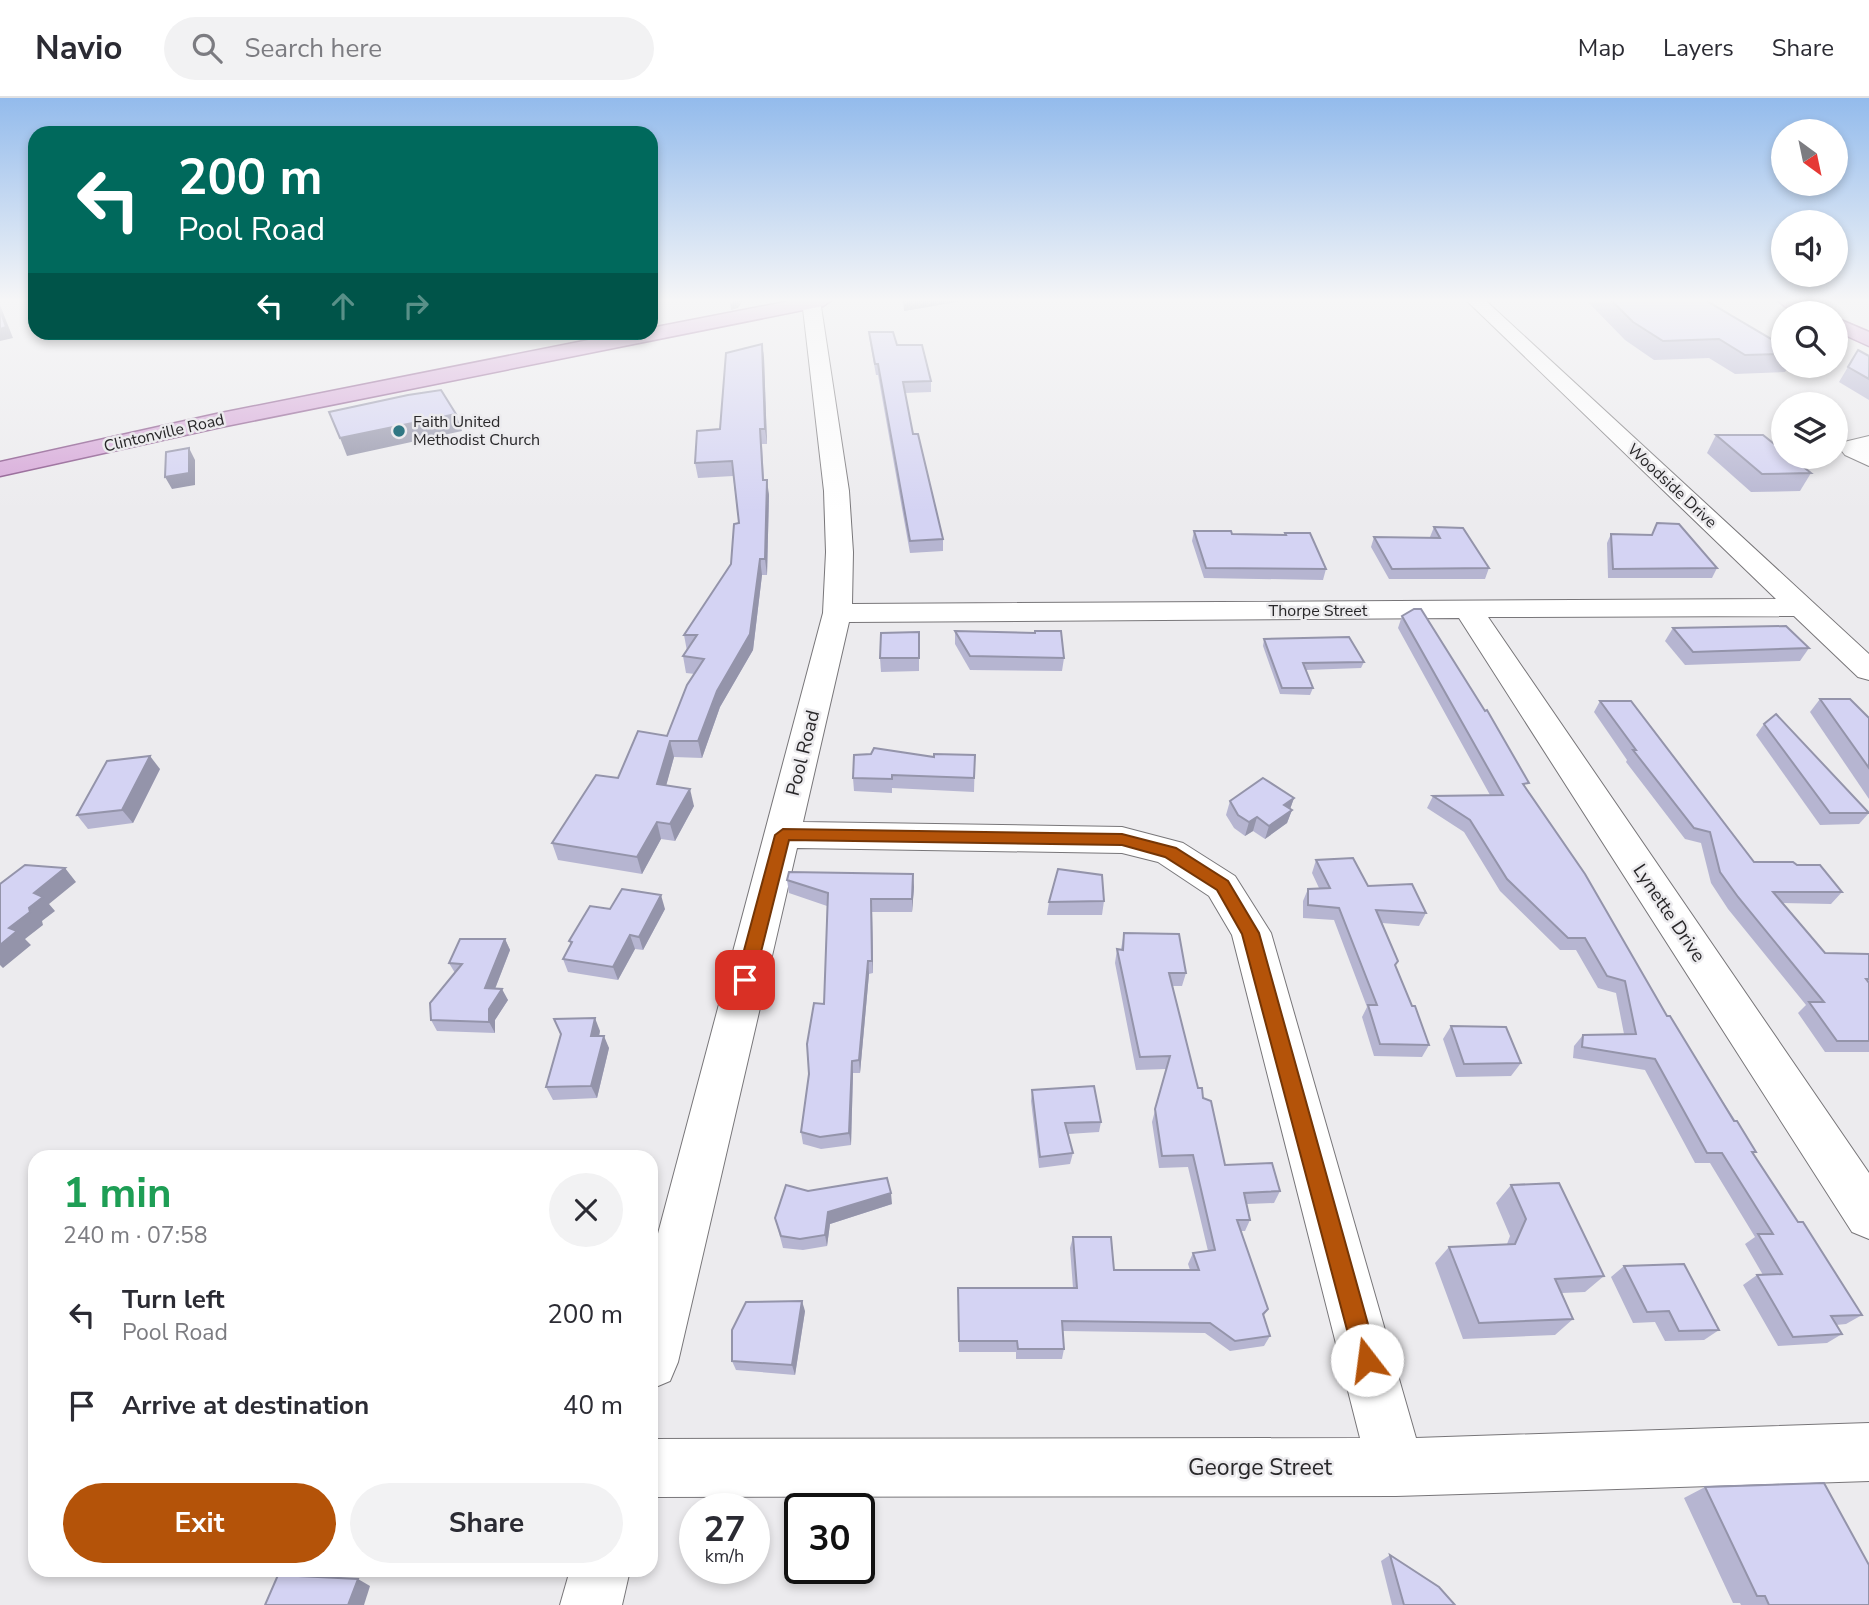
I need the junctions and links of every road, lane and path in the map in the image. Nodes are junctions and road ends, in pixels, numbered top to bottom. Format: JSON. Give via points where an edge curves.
{"nodes":[{"id":1,"x":447,"y":370,"type":"edge"},
{"id":2,"x":822,"y":370,"type":"edge"},
{"id":3,"x":1549,"y":370,"type":"edge"},
{"id":4,"x":1869,"y":443,"type":"edge"},
{"id":5,"x":1869,"y":459,"type":"edge"},
{"id":6,"x":0,"y":470,"type":"edge"},
{"id":7,"x":1799,"y":607,"type":"junction"},
{"id":8,"x":1469,"y":611,"type":"junction"},
{"id":9,"x":837,"y":613,"type":"junction"},
{"id":10,"x":1869,"y":671,"type":"edge"},
{"id":11,"x":783,"y":835,"type":"junction"},
{"id":12,"x":1869,"y":1215,"type":"edge"},
{"id":13,"x":658,"y":1334,"type":"edge"},
{"id":14,"x":1869,"y":1452,"type":"edge"},
{"id":15,"x":1396,"y":1467,"type":"junction"},
{"id":16,"x":658,"y":1468,"type":"edge"},
{"id":17,"x":598,"y":1577,"type":"edge"},
{"id":18,"x":591,"y":1605,"type":"edge"}],
"edges":[{"from":1,"to":6,"type":"main road","name":"Clintonville Road"},
{"from":2,"to":9,"type":"street","name":"Pool Road","via":[[841,560]]},
{"from":3,"to":7,"type":"street","name":"Woodside Drive"},
{"from":4,"to":5,"type":"street","via":[[1852,447]]},
{"from":7,"to":8,"type":"street","name":"Thorpe Street"},
{"from":7,"to":10,"type":"street","name":"Woodside Drive"},
{"from":8,"to":9,"type":"street","name":"Thorpe Street"},
{"from":8,"to":12,"type":"street","name":"Lynette Drive"},
{"from":9,"to":11,"type":"street","name":"Pool Road"},
{"from":11,"to":13,"type":"street","name":"Pool Road"},
{"from":11,"to":15,"type":"street","via":[[1122,840],[1170,852],[1222,886],[1251,933]]},
{"from":14,"to":15,"type":"street","name":"George Street"},
{"from":15,"to":16,"type":"street","name":"George Street"},
{"from":17,"to":18,"type":"street"}]}
